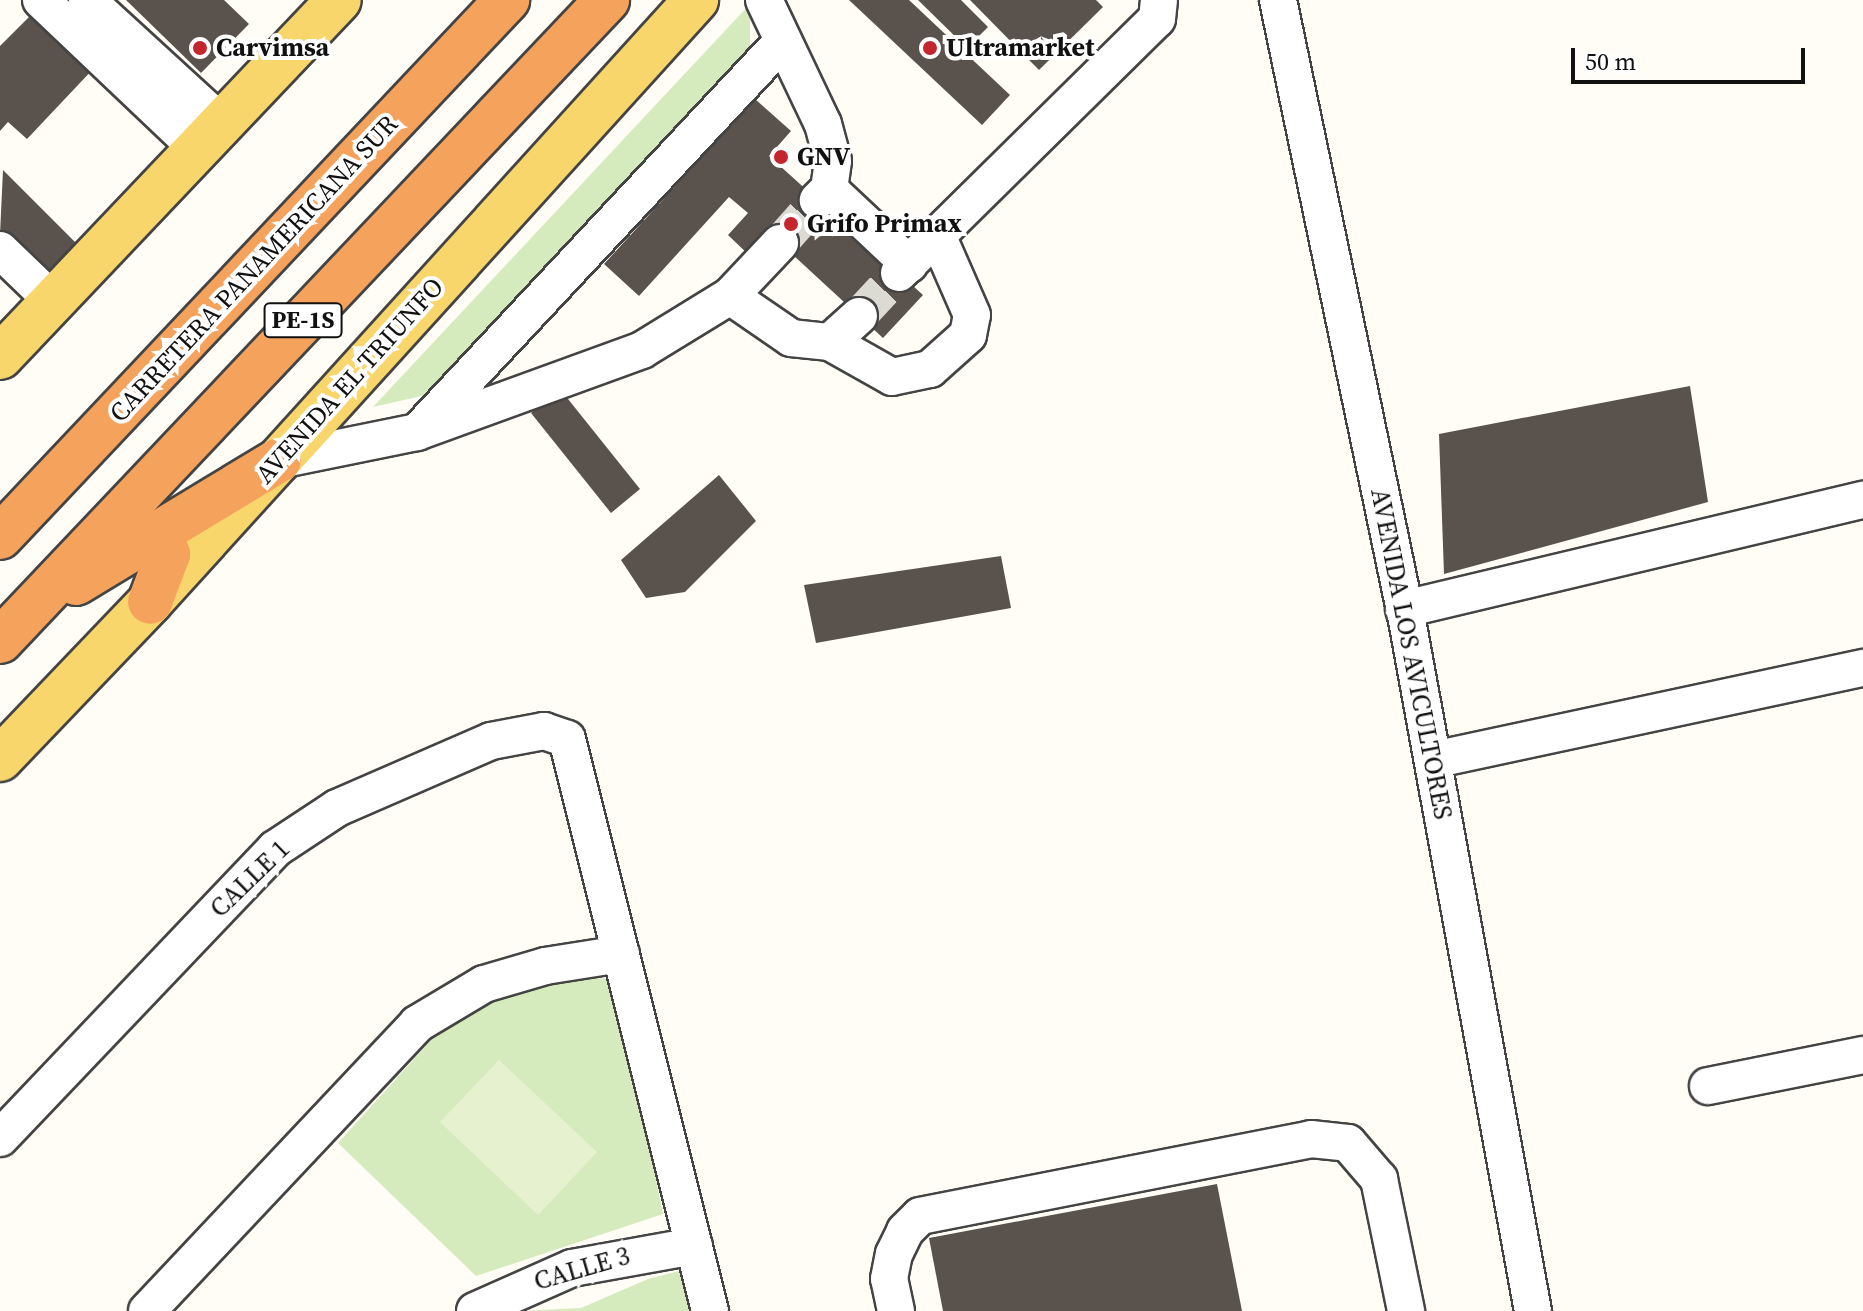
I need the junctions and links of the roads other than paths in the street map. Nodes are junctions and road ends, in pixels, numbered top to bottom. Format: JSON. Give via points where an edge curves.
{"nodes":[{"id":1,"x":41,"y":0,"type":"edge"},
{"id":2,"x":87,"y":0,"type":"edge"},
{"id":3,"x":339,"y":0,"type":"edge"},
{"id":4,"x":507,"y":0,"type":"edge"},
{"id":5,"x":607,"y":0,"type":"edge"},
{"id":6,"x":696,"y":0,"type":"edge"},
{"id":7,"x":764,"y":0,"type":"edge"},
{"id":8,"x":1159,"y":0,"type":"edge"},
{"id":9,"x":1278,"y":0,"type":"edge"},
{"id":10,"x":782,"y":42,"type":"junction"},
{"id":11,"x":208,"y":134,"type":"junction"},
{"id":12,"x":938,"y":237,"type":"junction"},
{"id":13,"x":780,"y":243,"type":"tunnel mouth"},
{"id":14,"x":0,"y":250,"type":"edge"},
{"id":15,"x":0,"y":281,"type":"edge"},
{"id":16,"x":730,"y":296,"type":"junction"},
{"id":17,"x":45,"y":309,"type":"junction"},
{"id":18,"x":859,"y":316,"type":"tunnel mouth"},
{"id":19,"x":830,"y":342,"type":"junction"},
{"id":20,"x":0,"y":357,"type":"edge"},
{"id":21,"x":417,"y":432,"type":"junction"},
{"id":22,"x":279,"y":460,"type":"junction"},
{"id":23,"x":1863,"y":500,"type":"edge"},
{"id":24,"x":0,"y":537,"type":"edge"},
{"id":25,"x":146,"y":541,"type":"junction"},
{"id":26,"x":150,"y":602,"type":"junction"},
{"id":27,"x":1404,"y":609,"type":"junction"},
{"id":28,"x":13,"y":627,"type":"edge"},
{"id":29,"x":1863,"y":668,"type":"edge"},
{"id":30,"x":0,"y":759,"type":"edge"},
{"id":31,"x":1433,"y":760,"type":"junction"},
{"id":32,"x":621,"y":954,"type":"junction"},
{"id":33,"x":1863,"y":1055,"type":"edge"},
{"id":34,"x":1708,"y":1086,"type":"dead end"},
{"id":35,"x":0,"y":1138,"type":"edge"},
{"id":36,"x":694,"y":1246,"type":"junction"},
{"id":37,"x":147,"y":1311,"type":"edge"},
{"id":38,"x":475,"y":1311,"type":"edge"},
{"id":39,"x":710,"y":1311,"type":"edge"},
{"id":40,"x":896,"y":1311,"type":"edge"},
{"id":41,"x":1406,"y":1311,"type":"edge"},
{"id":42,"x":1533,"y":1311,"type":"edge"}],
"edges":[{"from":1,"to":11,"type":"street"},
{"from":2,"to":11,"type":"street"},
{"from":3,"to":11,"type":"main road"},
{"from":4,"to":24,"type":"highway","name":"CARRETERA PANAMERICANA SUR","number":"PE-1S"},
{"from":5,"to":28,"type":"highway","number":"PE-1S"},
{"from":6,"to":22,"type":"main road","name":"AVENIDA EL TRIUNFO"},
{"from":7,"to":10,"type":"street"},
{"from":8,"to":12,"type":"street","via":[[1157,19]]},
{"from":9,"to":27,"type":"street","name":"AVENIDA LOS AVICULTORES"},
{"from":10,"to":12,"type":"street","via":[[823,124],[833,161],[824,194],[904,268]]},
{"from":10,"to":21,"type":"street"},
{"from":11,"to":17,"type":"main road"},
{"from":12,"to":19,"type":"street","via":[[972,315],[968,335],[930,369],[892,377]]},
{"from":13,"to":16,"type":"street"},
{"from":14,"to":17,"type":"street"},
{"from":15,"to":17,"type":"street"},
{"from":16,"to":19,"type":"street","via":[[791,338]]},
{"from":16,"to":21,"type":"street","via":[[642,350]]},
{"from":17,"to":20,"type":"main road"},
{"from":18,"to":19,"type":"street"},
{"from":21,"to":22,"type":"street"},
{"from":22,"to":25,"type":"highway"},
{"from":22,"to":26,"type":"main road","name":"AVENIDA EL TRIUNFO"},
{"from":23,"to":27,"type":"street"},
{"from":25,"to":26,"type":"highway","via":[[162,544],[168,554]]},
{"from":25,"to":28,"type":"highway"},
{"from":26,"to":30,"type":"main road","name":"AVENIDA EL TRIUNFO"},
{"from":27,"to":31,"type":"street","name":"AVENIDA LOS AVICULTORES"},
{"from":29,"to":31,"type":"street"},
{"from":31,"to":42,"type":"street","name":"AVENIDA LOS AVICULTORES"},
{"from":32,"to":35,"type":"street","name":"CALLE 1","via":[[567,739],[544,731],[491,741],[337,808],[275,849]]},
{"from":32,"to":36,"type":"street"},
{"from":32,"to":37,"type":"street","via":[[545,966],[484,984],[417,1024]]},
{"from":33,"to":34,"type":"street"},
{"from":36,"to":38,"type":"street","name":"CALLE 3","via":[[572,1268]]},
{"from":36,"to":39,"type":"street"},
{"from":40,"to":41,"type":"street","via":[[889,1279],[894,1254],[920,1216],[1311,1139],[1348,1143],[1379,1179]]}]}
